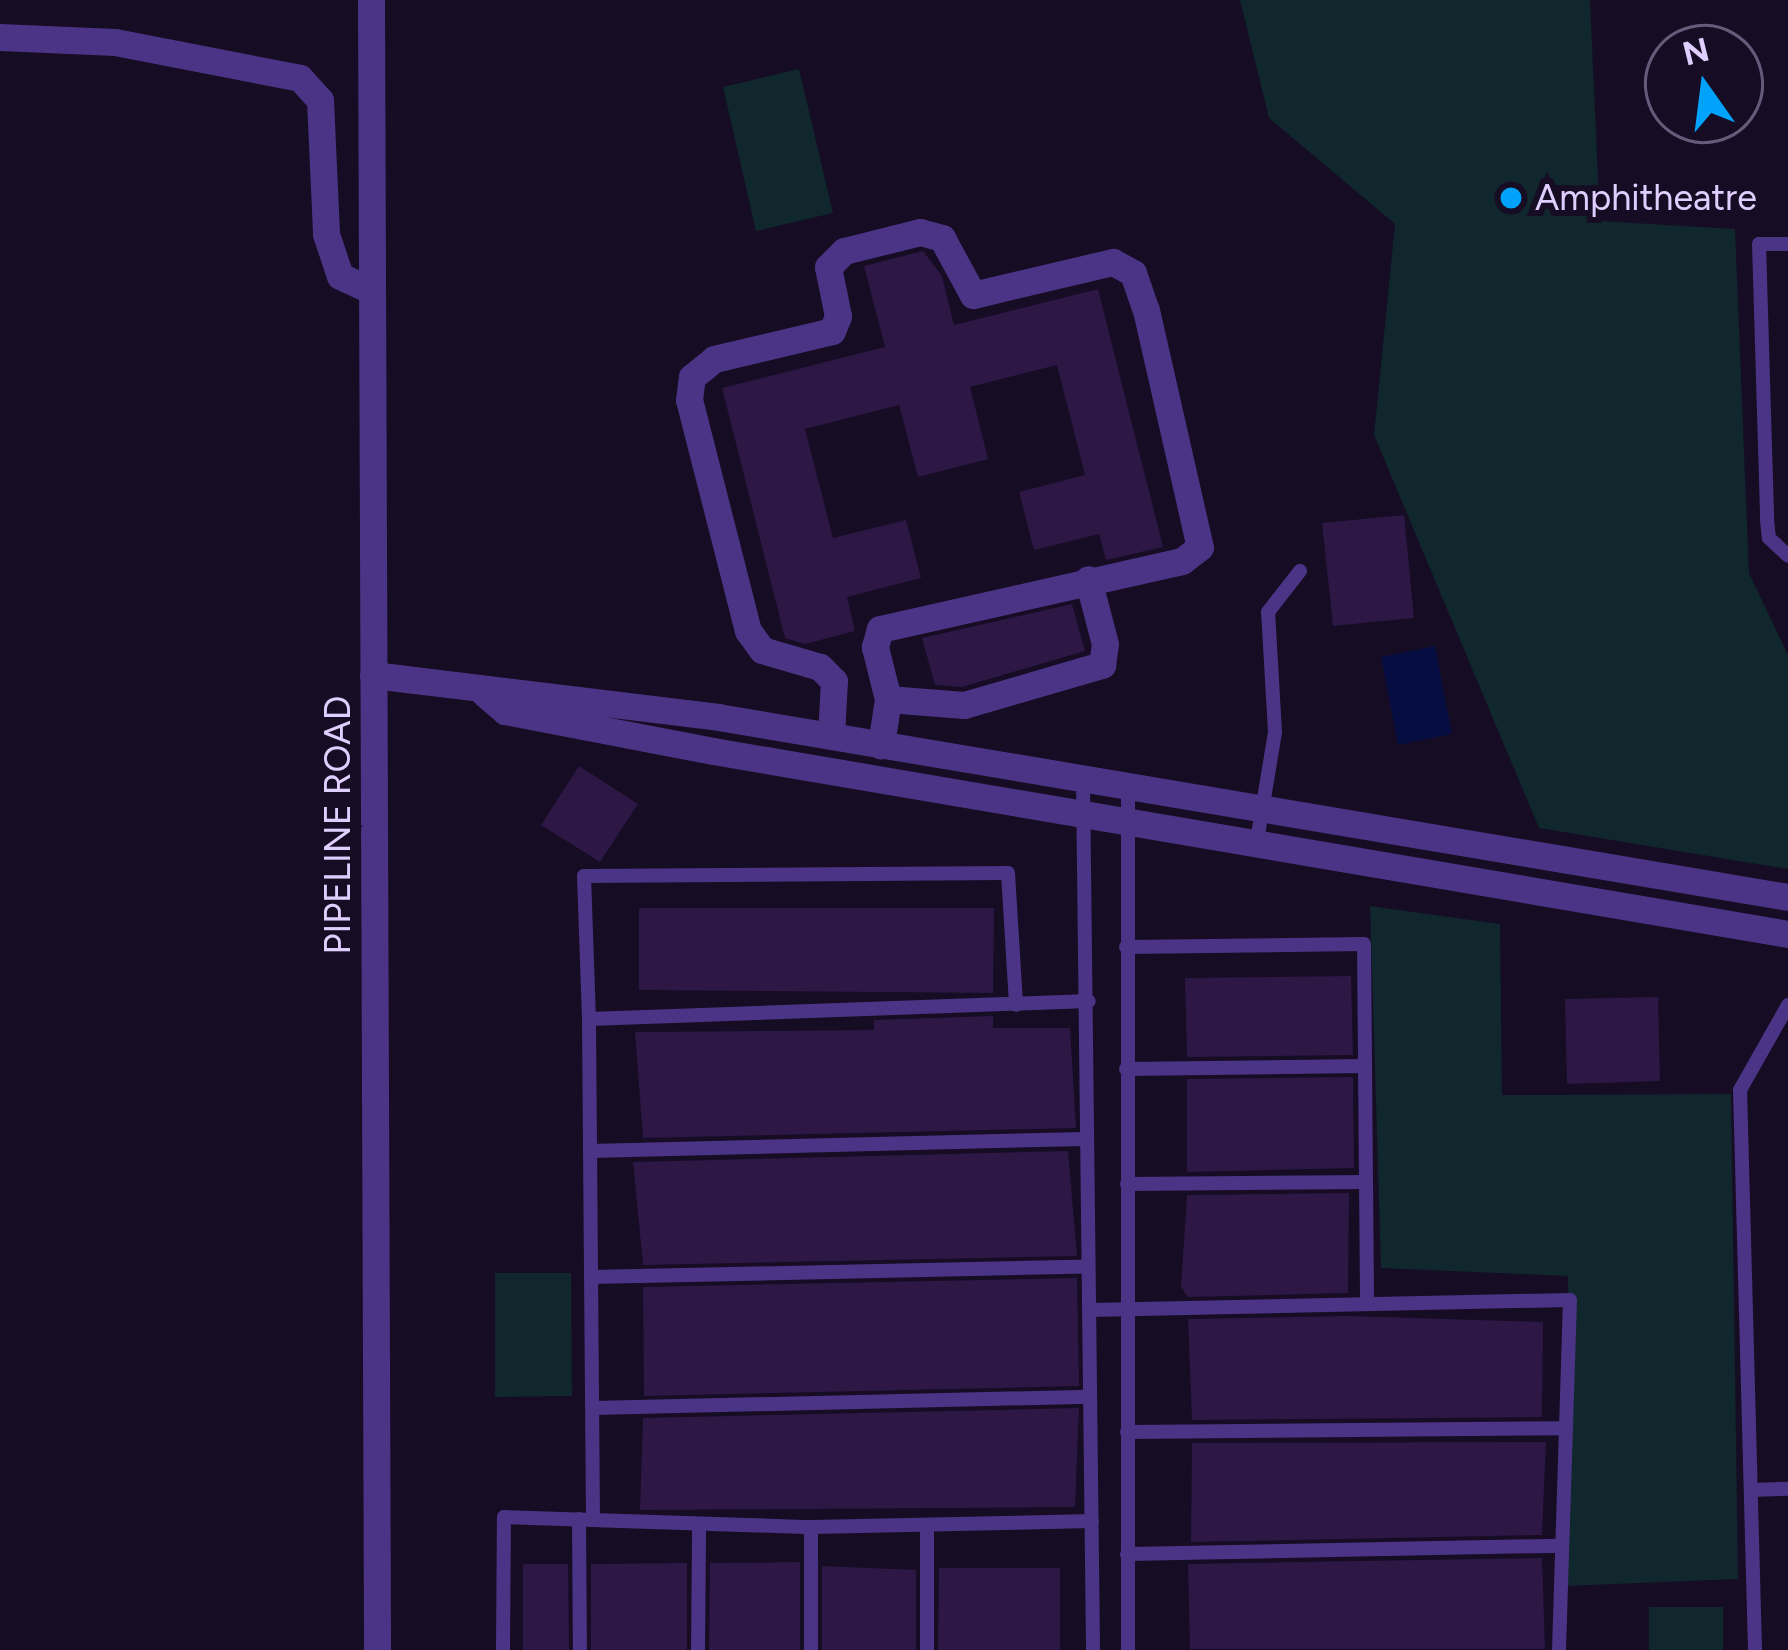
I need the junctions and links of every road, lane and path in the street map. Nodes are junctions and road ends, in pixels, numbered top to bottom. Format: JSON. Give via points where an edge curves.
{"nodes":[{"id":1,"x":371,"y":0,"type":"edge"},
{"id":2,"x":0,"y":37,"type":"edge"},
{"id":3,"x":1788,"y":244,"type":"edge"},
{"id":4,"x":368,"y":289,"type":"junction"},
{"id":5,"x":1788,"y":556,"type":"edge"},
{"id":6,"x":1300,"y":571,"type":"dead end"},
{"id":7,"x":1088,"y":579,"type":"junction"},
{"id":8,"x":373,"y":675,"type":"junction"},
{"id":9,"x":484,"y":693,"type":"junction"},
{"id":10,"x":888,"y":699,"type":"junction"},
{"id":11,"x":718,"y":717,"type":"junction"},
{"id":12,"x":831,"y":736,"type":"junction"},
{"id":13,"x":881,"y":745,"type":"junction"},
{"id":14,"x":713,"y":752,"type":"junction"},
{"id":15,"x":1083,"y":780,"type":"junction"},
{"id":16,"x":1127,"y":787,"type":"junction"},
{"id":17,"x":1263,"y":811,"type":"junction"},
{"id":18,"x":1082,"y":812,"type":"junction"},
{"id":19,"x":1126,"y":820,"type":"junction"},
{"id":20,"x":1257,"y":841,"type":"junction"},
{"id":21,"x":1788,"y":897,"type":"edge"},
{"id":22,"x":1788,"y":934,"type":"edge"},
{"id":23,"x":1126,"y":947,"type":"junction"},
{"id":24,"x":1089,"y":1001,"type":"junction"},
{"id":25,"x":1016,"y":1005,"type":"junction"},
{"id":26,"x":1788,"y":1005,"type":"edge"},
{"id":27,"x":589,"y":1019,"type":"junction"},
{"id":28,"x":1781,"y":1030,"type":"edge"},
{"id":29,"x":1365,"y":1066,"type":"junction"},
{"id":30,"x":1126,"y":1069,"type":"junction"},
{"id":31,"x":1087,"y":1139,"type":"junction"},
{"id":32,"x":590,"y":1151,"type":"junction"},
{"id":33,"x":1366,"y":1182,"type":"junction"},
{"id":34,"x":1126,"y":1184,"type":"junction"},
{"id":35,"x":1088,"y":1267,"type":"junction"},
{"id":36,"x":592,"y":1277,"type":"junction"},
{"id":37,"x":1367,"y":1298,"type":"junction"},
{"id":38,"x":1089,"y":1310,"type":"junction"},
{"id":39,"x":1126,"y":1310,"type":"junction"},
{"id":40,"x":1090,"y":1397,"type":"junction"},
{"id":41,"x":593,"y":1408,"type":"junction"},
{"id":42,"x":1564,"y":1428,"type":"junction"},
{"id":43,"x":1126,"y":1432,"type":"junction"},
{"id":44,"x":1751,"y":1490,"type":"junction"},
{"id":45,"x":1788,"y":1490,"type":"edge"},
{"id":46,"x":586,"y":1519,"type":"junction"},
{"id":47,"x":1092,"y":1521,"type":"junction"},
{"id":48,"x":699,"y":1525,"type":"junction"},
{"id":49,"x":927,"y":1527,"type":"junction"},
{"id":50,"x":811,"y":1528,"type":"junction"},
{"id":51,"x":1561,"y":1546,"type":"junction"},
{"id":52,"x":1126,"y":1555,"type":"junction"},
{"id":53,"x":377,"y":1650,"type":"edge"},
{"id":54,"x":503,"y":1650,"type":"edge"},
{"id":55,"x":580,"y":1650,"type":"edge"},
{"id":56,"x":698,"y":1650,"type":"edge"},
{"id":57,"x":812,"y":1650,"type":"edge"},
{"id":58,"x":927,"y":1650,"type":"edge"},
{"id":59,"x":1094,"y":1650,"type":"edge"},
{"id":60,"x":1128,"y":1650,"type":"edge"},
{"id":61,"x":1559,"y":1650,"type":"edge"},
{"id":62,"x":1755,"y":1650,"type":"edge"}],
"edges":[{"from":1,"to":4,"type":"street","name":"PIPELINE ROAD"},
{"from":2,"to":4,"type":"street","via":[[116,42],[300,78],[320,100],[326,234],[340,275]]},
{"from":3,"to":5,"type":"lane","via":[[1759,244],[1767,520],[1769,538]]},
{"from":4,"to":8,"type":"street","name":"PIPELINE ROAD"},
{"from":6,"to":17,"type":"lane","via":[[1268,612],[1276,715]]},
{"from":7,"to":10,"type":"street","via":[[880,629],[875,647]]},
{"from":7,"to":10,"type":"street","via":[[1105,644],[1102,665],[964,705]]},
{"from":7,"to":12,"type":"street","via":[[1182,560],[1200,547],[1202,528],[1133,273],[1113,262],[973,295],[942,238],[920,232],[844,251],[829,267],[838,316],[832,331],[714,359],[692,377],[689,400],[748,631],[762,650],[820,667],[834,681]]},
{"from":8,"to":9,"type":"street"},
{"from":8,"to":53,"type":"street","name":"PIPELINE ROAD"},
{"from":9,"to":11,"type":"street","via":[[508,686]]},
{"from":9,"to":14,"type":"street","via":[[505,711]]},
{"from":10,"to":13,"type":"street"},
{"from":11,"to":12,"type":"street"},
{"from":11,"to":14,"type":"lane"},
{"from":12,"to":13,"type":"street"},
{"from":13,"to":15,"type":"street"},
{"from":14,"to":18,"type":"street"},
{"from":15,"to":16,"type":"street"},
{"from":15,"to":18,"type":"lane"},
{"from":16,"to":17,"type":"street"},
{"from":16,"to":19,"type":"lane"},
{"from":17,"to":20,"type":"lane"},
{"from":17,"to":21,"type":"street"},
{"from":18,"to":19,"type":"street"},
{"from":18,"to":24,"type":"lane"},
{"from":19,"to":20,"type":"street"},
{"from":19,"to":23,"type":"lane"},
{"from":20,"to":22,"type":"street"},
{"from":23,"to":29,"type":"lane","via":[[1364,944]]},
{"from":23,"to":30,"type":"lane"},
{"from":24,"to":25,"type":"lane"},
{"from":24,"to":31,"type":"lane"},
{"from":25,"to":27,"type":"lane"},
{"from":25,"to":27,"type":"lane","via":[[1008,873],[584,876]]},
{"from":26,"to":28,"type":"lane"},
{"from":27,"to":32,"type":"lane"},
{"from":28,"to":44,"type":"lane","via":[[1740,1090]]},
{"from":29,"to":30,"type":"lane"},
{"from":29,"to":33,"type":"lane"},
{"from":30,"to":34,"type":"lane"},
{"from":31,"to":32,"type":"lane"},
{"from":31,"to":35,"type":"lane"},
{"from":32,"to":36,"type":"lane"},
{"from":33,"to":34,"type":"lane"},
{"from":33,"to":37,"type":"lane"},
{"from":34,"to":39,"type":"lane"},
{"from":35,"to":36,"type":"lane"},
{"from":35,"to":38,"type":"lane"},
{"from":36,"to":41,"type":"lane"},
{"from":37,"to":39,"type":"lane"},
{"from":37,"to":42,"type":"lane","via":[[1570,1300]]},
{"from":38,"to":39,"type":"lane"},
{"from":38,"to":40,"type":"lane"},
{"from":39,"to":43,"type":"lane"},
{"from":40,"to":41,"type":"lane"},
{"from":40,"to":47,"type":"lane"},
{"from":41,"to":46,"type":"lane"},
{"from":42,"to":43,"type":"lane"},
{"from":42,"to":51,"type":"lane"},
{"from":43,"to":52,"type":"lane"},
{"from":44,"to":45,"type":"lane"},
{"from":44,"to":62,"type":"lane"},
{"from":46,"to":48,"type":"lane"},
{"from":46,"to":54,"type":"lane","via":[[504,1517]]},
{"from":46,"to":55,"type":"lane"},
{"from":47,"to":49,"type":"lane"},
{"from":47,"to":59,"type":"lane"},
{"from":48,"to":50,"type":"lane"},
{"from":48,"to":56,"type":"lane"},
{"from":49,"to":50,"type":"lane"},
{"from":49,"to":58,"type":"lane"},
{"from":50,"to":57,"type":"lane"},
{"from":51,"to":52,"type":"lane"},
{"from":51,"to":61,"type":"lane"},
{"from":52,"to":60,"type":"lane"}]}
